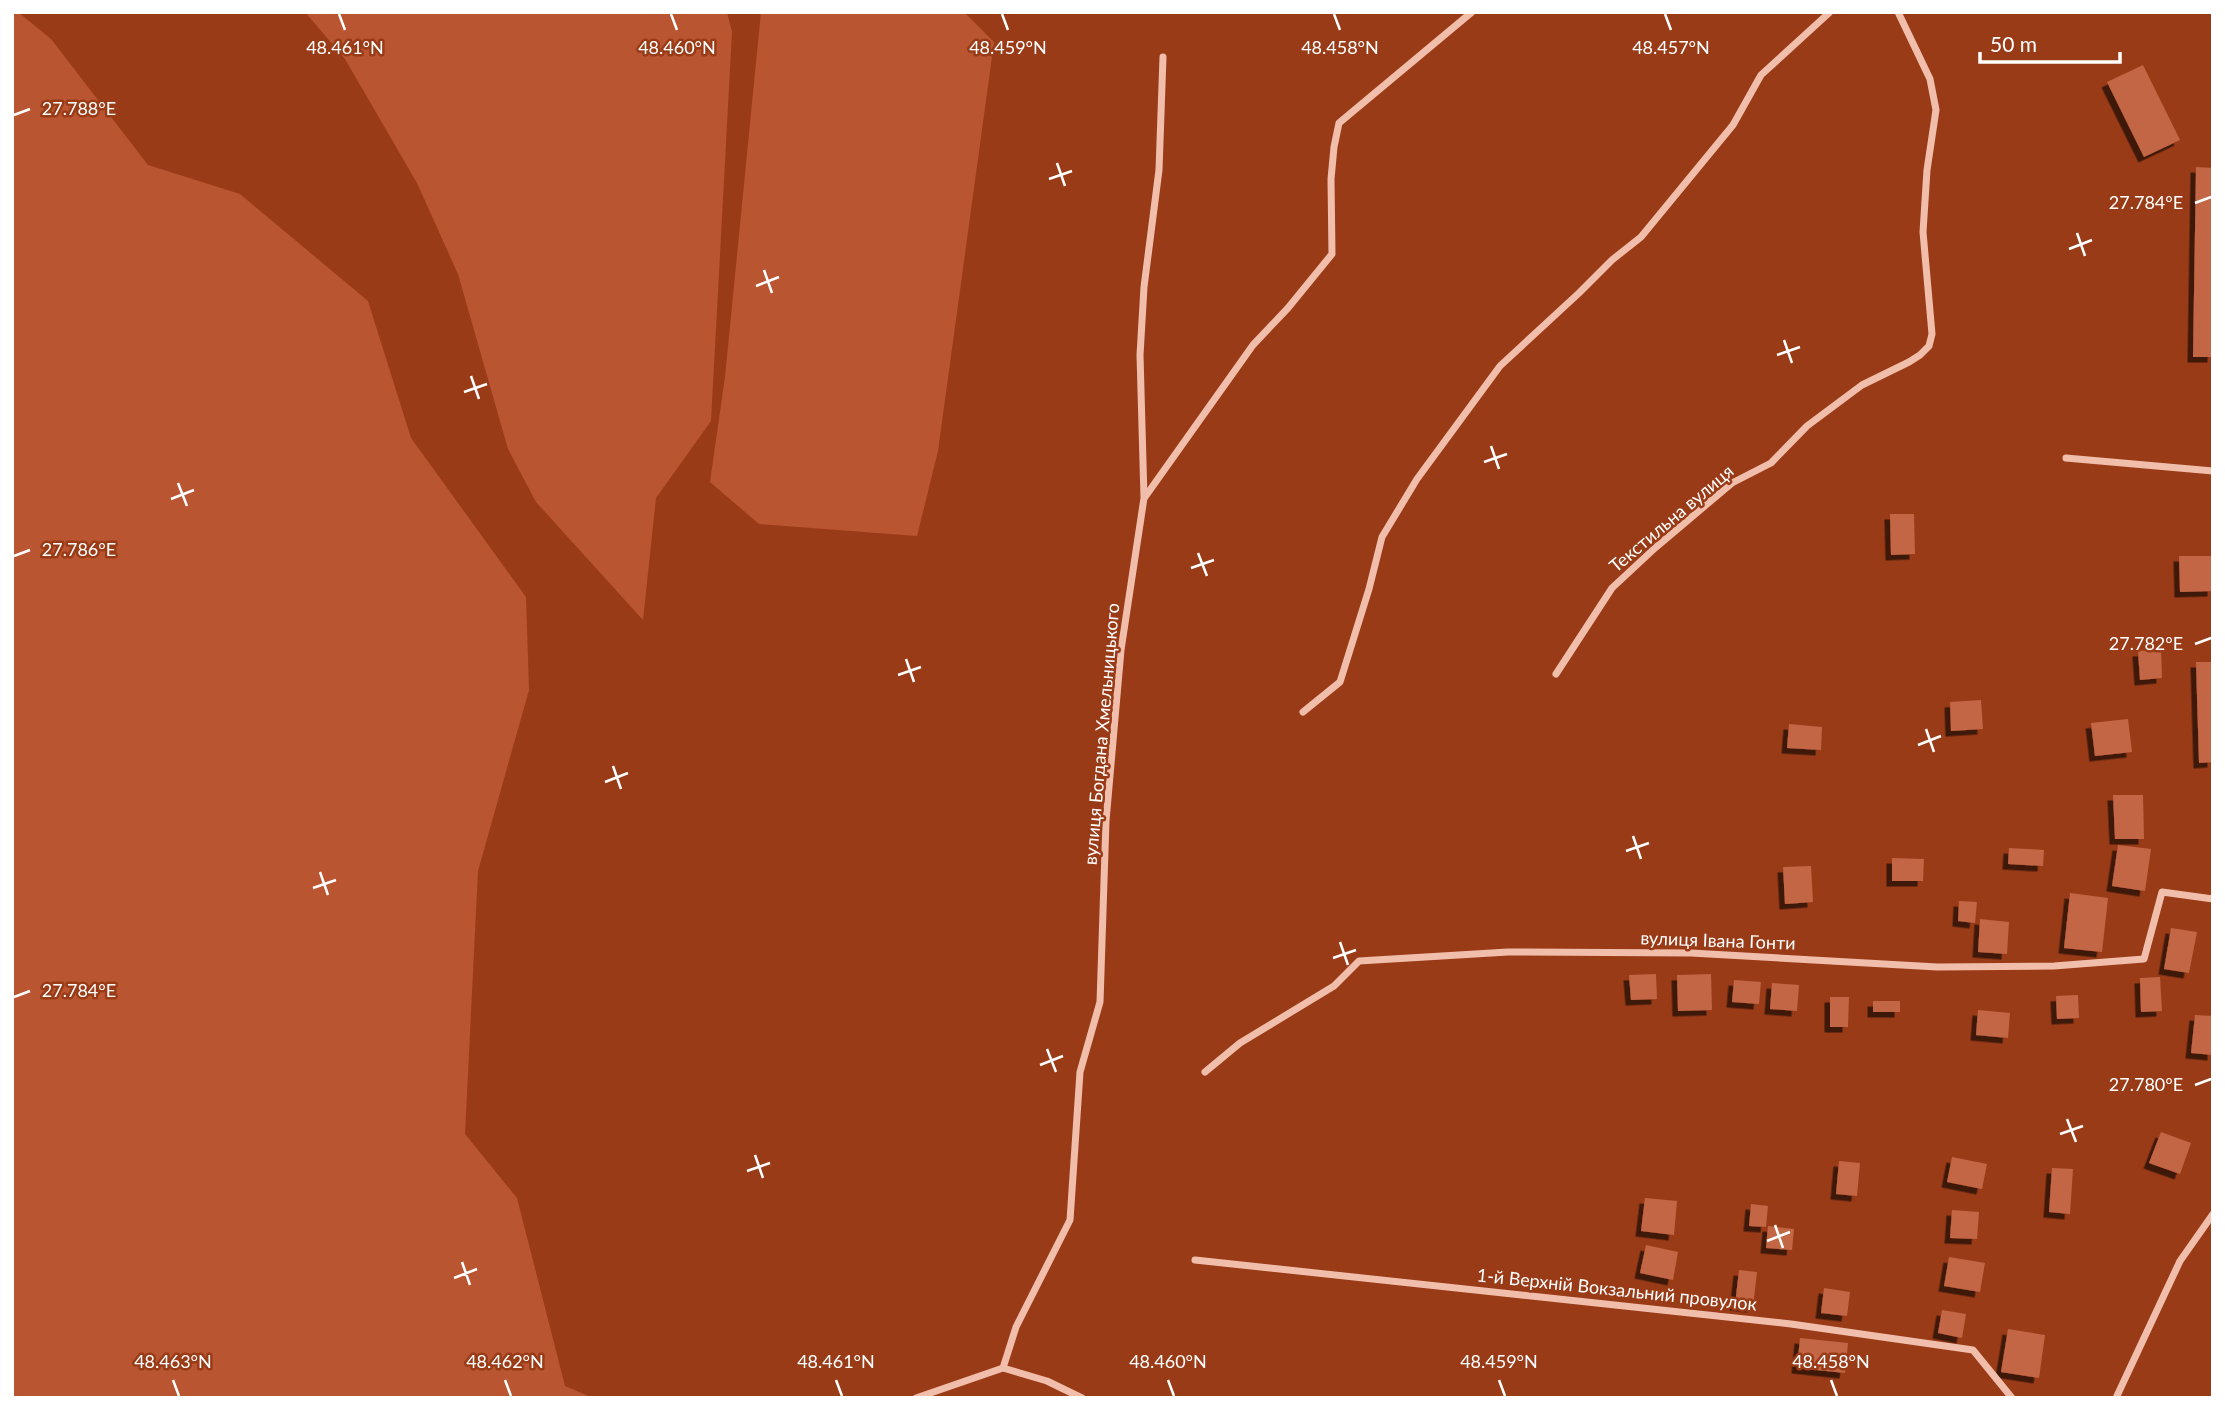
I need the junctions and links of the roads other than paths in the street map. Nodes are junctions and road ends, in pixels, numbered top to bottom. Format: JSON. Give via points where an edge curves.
{"nodes":[{"id":1,"x":1472,"y":12,"type":"edge"},
{"id":2,"x":1830,"y":12,"type":"edge"},
{"id":3,"x":1898,"y":12,"type":"edge"},
{"id":4,"x":1163,"y":57,"type":"dead end"},
{"id":5,"x":2066,"y":458,"type":"dead end"},
{"id":6,"x":2213,"y":471,"type":"edge"},
{"id":7,"x":1144,"y":498,"type":"junction"},
{"id":8,"x":1556,"y":674,"type":"dead end"},
{"id":9,"x":1303,"y":712,"type":"dead end"},
{"id":10,"x":2213,"y":899,"type":"edge"},
{"id":11,"x":1205,"y":1072,"type":"dead end"},
{"id":12,"x":2213,"y":1214,"type":"edge"},
{"id":13,"x":1195,"y":1260,"type":"dead end"},
{"id":14,"x":1003,"y":1368,"type":"junction"},
{"id":15,"x":916,"y":1398,"type":"edge"},
{"id":16,"x":1082,"y":1398,"type":"edge"},
{"id":17,"x":2012,"y":1398,"type":"edge"},
{"id":18,"x":2116,"y":1398,"type":"edge"}],
"edges":[{"from":1,"to":7,"type":"street","name":"вулиця Богдана Хмельницького","via":[[1339,123],[1331,179],[1332,254],[1253,345]]},
{"from":2,"to":9,"type":"street","via":[[1761,75],[1733,125],[1641,237],[1500,366],[1417,478],[1382,537],[1340,682]]},
{"from":3,"to":8,"type":"street","name":"Текстильна вулиця","via":[[1930,79],[1936,110],[1923,232],[1932,334],[1929,346],[1909,362],[1862,385],[1807,426],[1770,463],[1732,484],[1655,548],[1612,588]]},
{"from":4,"to":7,"type":"street","name":"вулиця Богдана Хмельницького","via":[[1159,170],[1140,355]]},
{"from":5,"to":6,"type":"street"},
{"from":7,"to":14,"type":"street","name":"вулиця Богдана Хмельницького","via":[[1121,650],[1105,821],[1100,1002],[1080,1072],[1070,1220],[1016,1327]]},
{"from":10,"to":11,"type":"street","name":"вулиця Івана Гонти","via":[[2162,892],[2144,959],[2054,966],[1937,967],[1692,953],[1508,952],[1359,961],[1334,986],[1240,1043]]},
{"from":12,"to":18,"type":"street","via":[[2180,1261]]},
{"from":13,"to":17,"type":"street","name":"1-й Верхній Вокзальний провулок","via":[[1791,1324],[1973,1350]]},
{"from":14,"to":15,"type":"street"},
{"from":14,"to":16,"type":"street"}]}
